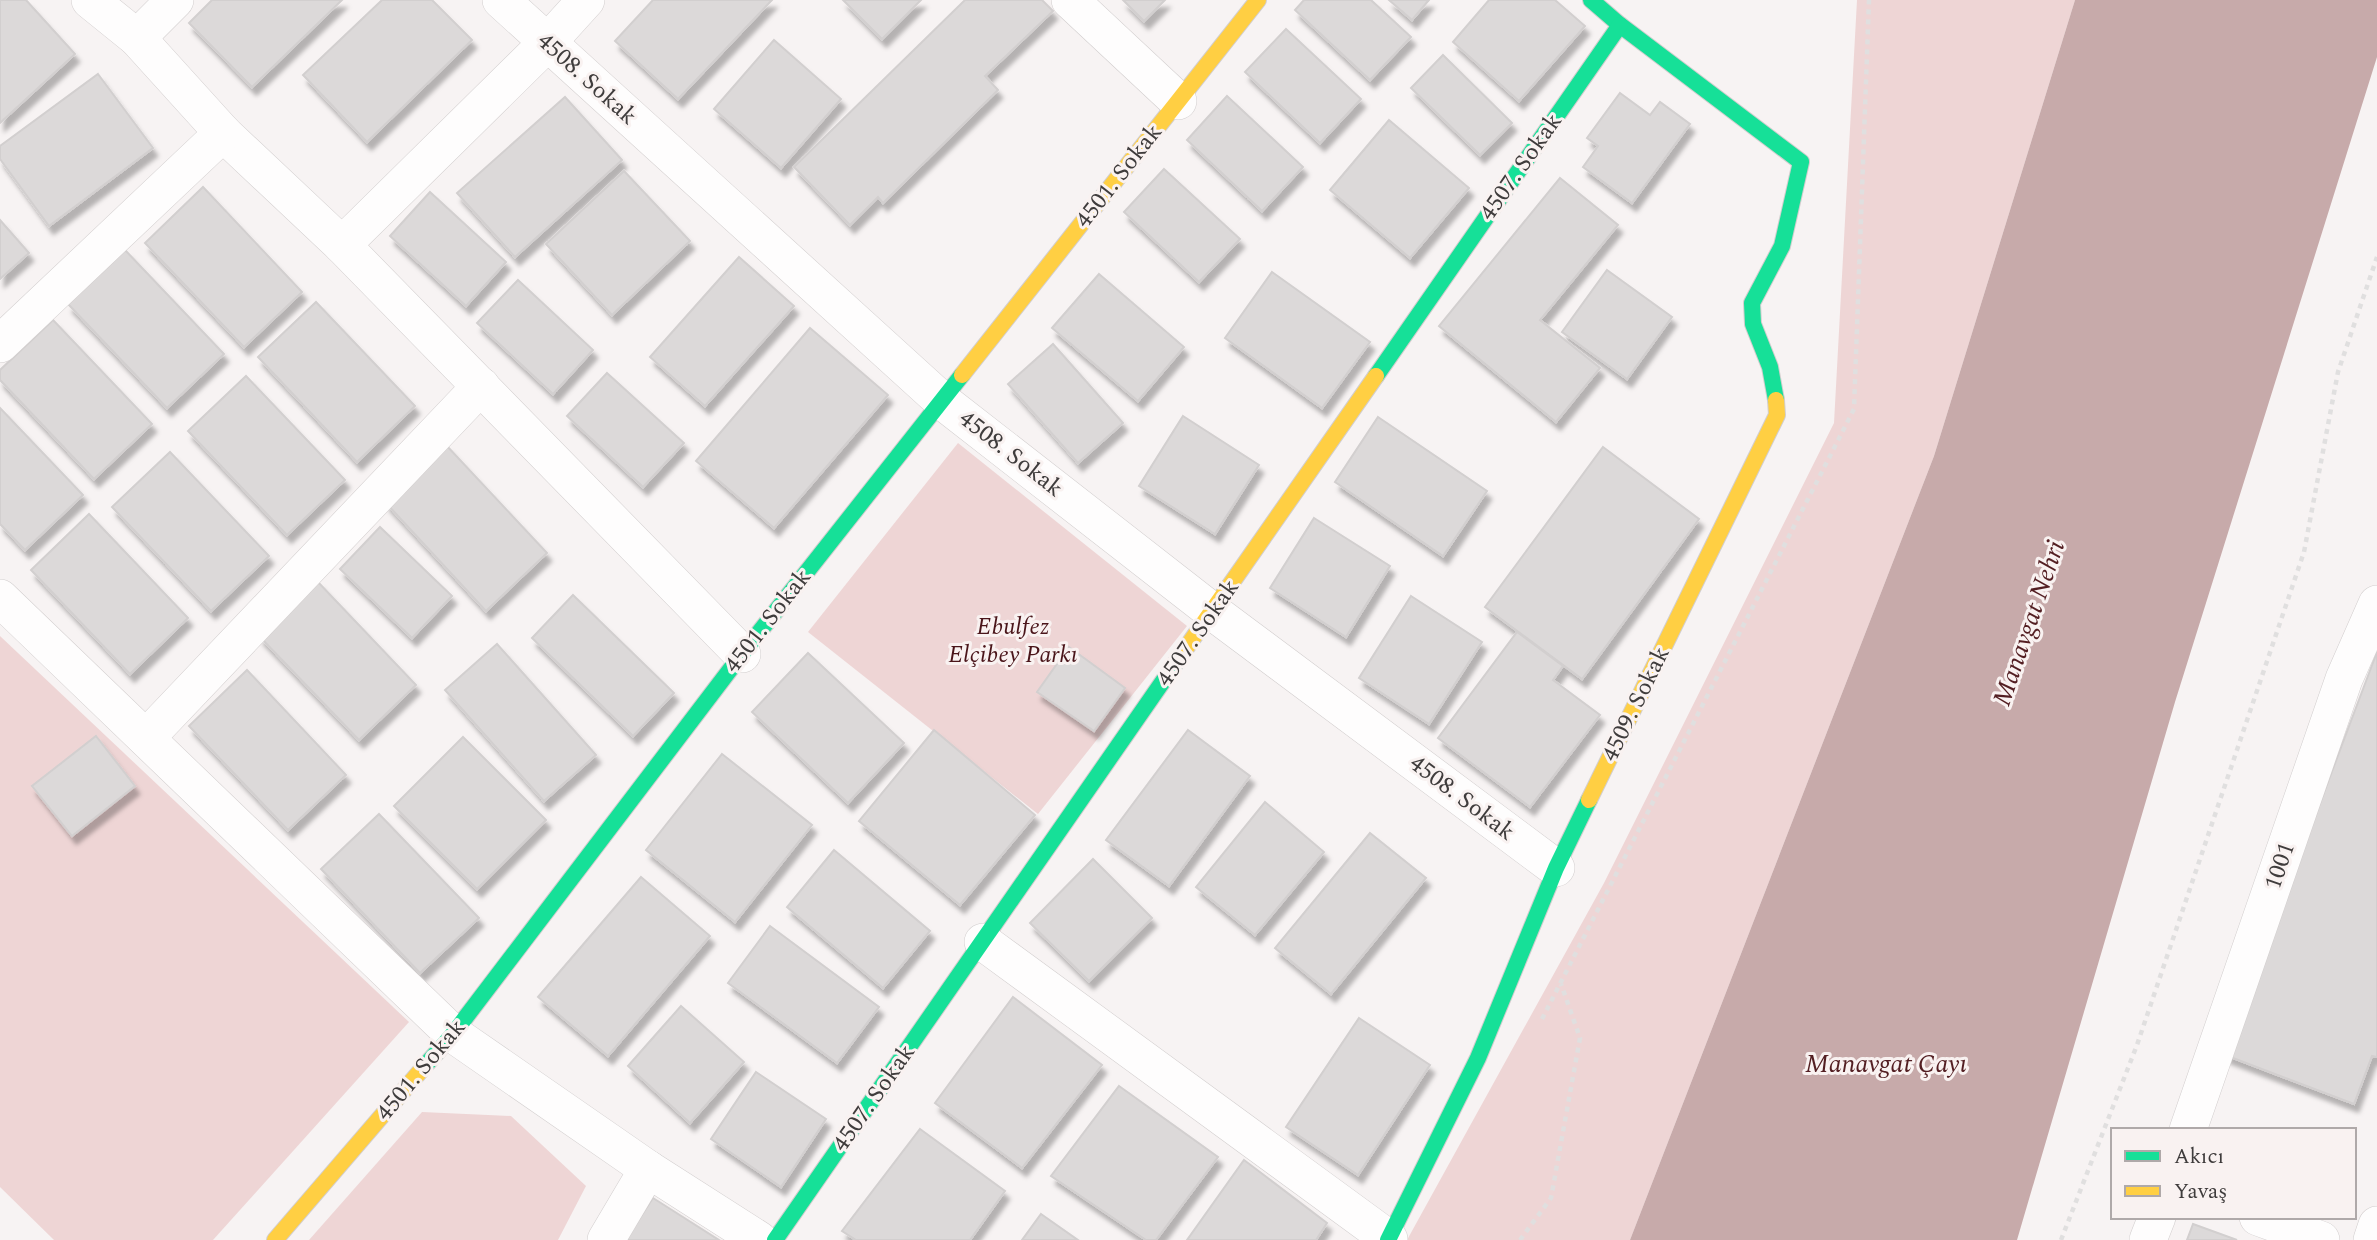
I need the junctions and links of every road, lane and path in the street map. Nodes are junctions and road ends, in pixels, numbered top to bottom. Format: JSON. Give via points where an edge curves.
{"nodes":[{"id":1,"x":90,"y":0,"type":"edge"},
{"id":2,"x":176,"y":0,"type":"edge"},
{"id":3,"x":501,"y":0,"type":"edge"},
{"id":4,"x":586,"y":0,"type":"edge"},
{"id":5,"x":1070,"y":0,"type":"edge"},
{"id":6,"x":1258,"y":0,"type":"edge"},
{"id":7,"x":1591,"y":0,"type":"edge"},
{"id":8,"x":1620,"y":25,"type":"junction"},
{"id":9,"x":137,"y":37,"type":"junction"},
{"id":10,"x":547,"y":43,"type":"junction"},
{"id":11,"x":1178,"y":101,"type":"junction"},
{"id":12,"x":223,"y":133,"type":"junction"},
{"id":13,"x":342,"y":245,"type":"junction"},
{"id":14,"x":2377,"y":257,"type":"edge"},
{"id":15,"x":0,"y":344,"type":"edge"},
{"id":16,"x":481,"y":386,"type":"junction"},
{"id":17,"x":942,"y":400,"type":"junction"},
{"id":18,"x":0,"y":598,"type":"edge"},
{"id":19,"x":2377,"y":604,"type":"edge"},
{"id":20,"x":1213,"y":612,"type":"junction"},
{"id":21,"x":742,"y":654,"type":"junction"},
{"id":22,"x":146,"y":738,"type":"junction"},
{"id":23,"x":1556,"y":868,"type":"junction"},
{"id":24,"x":984,"y":942,"type":"junction"},
{"id":25,"x":1560,"y":984,"type":"dead end"},
{"id":26,"x":453,"y":1034,"type":"junction"},
{"id":27,"x":2189,"y":1128,"type":"edge"},
{"id":28,"x":648,"y":1168,"type":"junction"},
{"id":29,"x":2156,"y":1219,"type":"edge"},
{"id":30,"x":2264,"y":1219,"type":"edge"},
{"id":31,"x":2377,"y":1225,"type":"edge"},
{"id":32,"x":275,"y":1240,"type":"edge"},
{"id":33,"x":606,"y":1240,"type":"edge"},
{"id":34,"x":759,"y":1240,"type":"edge"},
{"id":35,"x":775,"y":1240,"type":"edge"},
{"id":36,"x":1389,"y":1240,"type":"edge"},
{"id":37,"x":1520,"y":1240,"type":"edge"},
{"id":38,"x":2061,"y":1240,"type":"edge"},
{"id":39,"x":2148,"y":1240,"type":"edge"},
{"id":40,"x":2322,"y":1240,"type":"edge"},
{"id":41,"x":2372,"y":1240,"type":"edge"}],
"edges":[{"from":1,"to":9,"type":"street"},
{"from":2,"to":9,"type":"street"},
{"from":3,"to":10,"type":"street","name":"4508. Sokak"},
{"from":4,"to":10,"type":"street"},
{"from":5,"to":11,"type":"street"},
{"from":6,"to":11,"type":"street","name":"4501. Sokak"},
{"from":7,"to":8,"type":"street"},
{"from":8,"to":20,"type":"street","name":"4507. Sokak"},
{"from":8,"to":23,"type":"street","name":"4509. Sokak","via":[[1801,162],[1778,257],[1750,307],[1754,334],[1768,361],[1777,415]]},
{"from":9,"to":12,"type":"street"},
{"from":10,"to":13,"type":"street"},
{"from":10,"to":17,"type":"street","name":"4508. Sokak"},
{"from":11,"to":17,"type":"street","name":"4501. Sokak"},
{"from":12,"to":13,"type":"street"},
{"from":12,"to":15,"type":"street"},
{"from":13,"to":16,"type":"street"},
{"from":14,"to":38,"type":"path","via":[[2338,372],[2304,552],[2137,1045]]},
{"from":16,"to":21,"type":"street"},
{"from":16,"to":22,"type":"street"},
{"from":17,"to":20,"type":"street","name":"4508. Sokak"},
{"from":17,"to":21,"type":"street","name":"4501. Sokak"},
{"from":18,"to":22,"type":"street"},
{"from":19,"to":27,"type":"street","name":"1001","via":[[2344,680]]},
{"from":20,"to":23,"type":"street","name":"4508. Sokak"},
{"from":20,"to":24,"type":"street","name":"4507. Sokak"},
{"from":21,"to":26,"type":"street","name":"4501. Sokak"},
{"from":22,"to":26,"type":"street"},
{"from":23,"to":36,"type":"street","name":"4509. Sokak","via":[[1478,1058]]},
{"from":24,"to":35,"type":"street","name":"4507. Sokak"},
{"from":24,"to":36,"type":"street"},
{"from":25,"to":37,"type":"path","via":[[1580,1038],[1551,1198]]},
{"from":26,"to":28,"type":"street"},
{"from":26,"to":32,"type":"street","name":"4501. Sokak"},
{"from":28,"to":33,"type":"street"},
{"from":28,"to":34,"type":"street"},
{"from":29,"to":39,"type":"street"},
{"from":30,"to":40,"type":"street"},
{"from":31,"to":41,"type":"street"}]}
